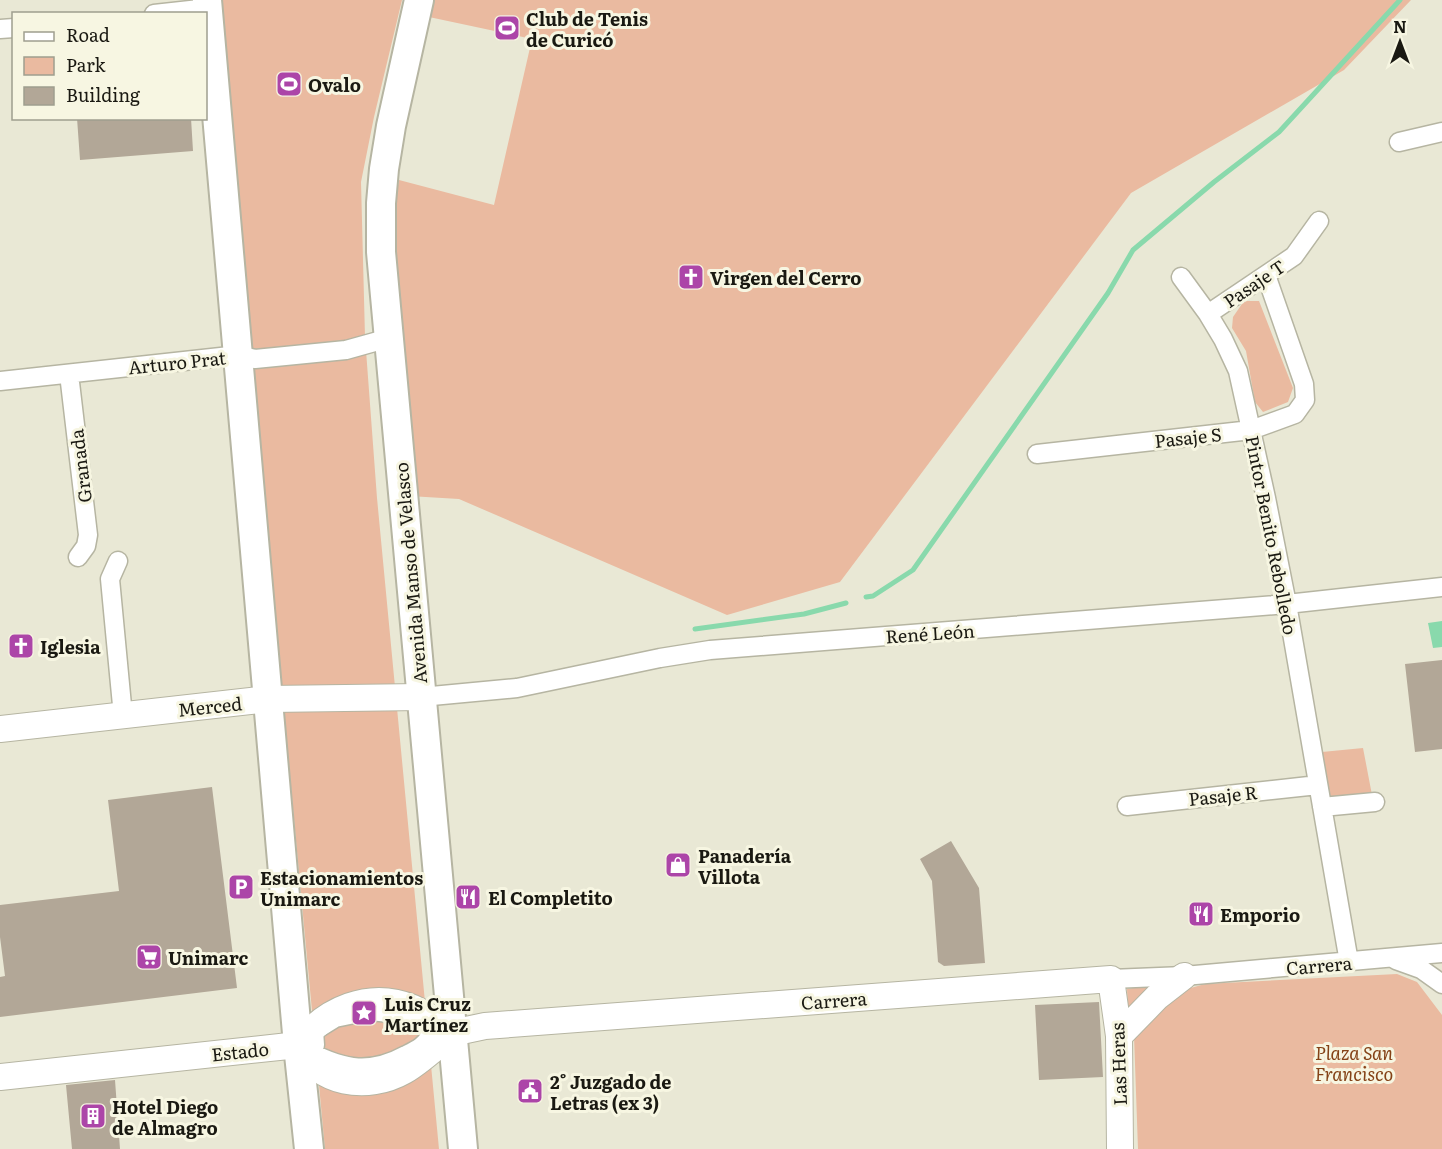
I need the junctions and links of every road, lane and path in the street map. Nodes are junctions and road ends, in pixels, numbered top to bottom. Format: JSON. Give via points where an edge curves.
{"nodes":[{"id":1,"x":419,"y":0,"type":"edge"},
{"id":2,"x":208,"y":4,"type":"edge"},
{"id":3,"x":165,"y":12,"type":"edge"},
{"id":4,"x":1442,"y":132,"type":"edge"},
{"id":5,"x":1399,"y":142,"type":"dead end"},
{"id":6,"x":1319,"y":221,"type":"dead end"},
{"id":7,"x":1266,"y":275,"type":"junction"},
{"id":8,"x":1181,"y":277,"type":"dead end"},
{"id":9,"x":1208,"y":314,"type":"junction"},
{"id":10,"x":389,"y":338,"type":"junction"},
{"id":11,"x":239,"y":355,"type":"junction"},
{"id":12,"x":69,"y":374,"type":"junction"},
{"id":13,"x":0,"y":381,"type":"edge"},
{"id":14,"x":1251,"y":430,"type":"junction"},
{"id":15,"x":1037,"y":454,"type":"dead end"},
{"id":16,"x":78,"y":556,"type":"dead end"},
{"id":17,"x":118,"y":561,"type":"dead end"},
{"id":18,"x":1442,"y":587,"type":"edge"},
{"id":19,"x":1287,"y":604,"type":"junction"},
{"id":20,"x":421,"y":697,"type":"junction"},
{"id":21,"x":269,"y":699,"type":"junction"},
{"id":22,"x":123,"y":716,"type":"junction"},
{"id":23,"x":0,"y":729,"type":"edge"},
{"id":24,"x":1318,"y":785,"type":"junction"},
{"id":25,"x":1375,"y":802,"type":"dead end"},
{"id":26,"x":1127,"y":806,"type":"dead end"},
{"id":27,"x":1322,"y":807,"type":"junction"},
{"id":28,"x":1442,"y":953,"type":"edge"},
{"id":29,"x":1393,"y":958,"type":"junction"},
{"id":30,"x":1349,"y":962,"type":"junction"},
{"id":31,"x":1184,"y":976,"type":"junction"},
{"id":32,"x":1111,"y":979,"type":"junction"},
{"id":33,"x":1442,"y":984,"type":"edge"},
{"id":34,"x":452,"y":1033,"type":"junction"},
{"id":35,"x":1119,"y":1036,"type":"junction"},
{"id":36,"x":307,"y":1045,"type":"junction"},
{"id":37,"x":0,"y":1077,"type":"edge"},
{"id":38,"x":1121,"y":1147,"type":"edge"},
{"id":39,"x":309,"y":1149,"type":"edge"},
{"id":40,"x":463,"y":1149,"type":"edge"}],
"edges":[{"from":1,"to":10,"type":"main road","name":"Avenida Manso de Velasco","via":[[384,168],[381,230]]},
{"from":2,"to":3,"type":"street"},
{"from":2,"to":11,"type":"main road"},
{"from":4,"to":5,"type":"street"},
{"from":6,"to":7,"type":"street","name":"Pasaje T","via":[[1294,256]]},
{"from":7,"to":9,"type":"street","name":"Pasaje T"},
{"from":7,"to":14,"type":"street","name":"Pasaje S","via":[[1304,384],[1305,400],[1295,414]]},
{"from":8,"to":9,"type":"street","name":"Pintor Benito Rebolledo"},
{"from":9,"to":14,"type":"street","name":"Pintor Benito Rebolledo","via":[[1238,371]]},
{"from":10,"to":11,"type":"street","name":"Arturo Prat","via":[[346,350],[255,359]]},
{"from":10,"to":20,"type":"main road","name":"Avenida Manso de Velasco"},
{"from":11,"to":12,"type":"street","name":"Arturo Prat"},
{"from":11,"to":21,"type":"main road"},
{"from":12,"to":13,"type":"street","name":"Arturo Prat"},
{"from":12,"to":16,"type":"street","name":"Granada","via":[[88,536]]},
{"from":14,"to":15,"type":"street","name":"Pasaje S"},
{"from":14,"to":19,"type":"street","name":"Pintor Benito Rebolledo"},
{"from":17,"to":22,"type":"street","via":[[110,579]]},
{"from":18,"to":19,"type":"street","name":"René León"},
{"from":19,"to":20,"type":"street","name":"René León","via":[[710,650],[517,688]]},
{"from":19,"to":24,"type":"street","name":"Pintor Benito Rebolledo"},
{"from":20,"to":21,"type":"main road","name":"Merced"},
{"from":20,"to":34,"type":"main road","name":"Avenida Manso de Velasco"},
{"from":21,"to":22,"type":"main road","name":"Merced"},
{"from":21,"to":36,"type":"main road"},
{"from":22,"to":23,"type":"main road","name":"Merced"},
{"from":24,"to":26,"type":"street","name":"Pasaje R"},
{"from":24,"to":27,"type":"street","name":"Pintor Benito Rebolledo"},
{"from":25,"to":27,"type":"street"},
{"from":27,"to":30,"type":"street","name":"Pintor Benito Rebolledo"},
{"from":28,"to":29,"type":"street","name":"Carrera"},
{"from":29,"to":30,"type":"street","name":"Carrera"},
{"from":29,"to":33,"type":"street","name":"Carrera","via":[[1421,969]]},
{"from":30,"to":31,"type":"street","name":"Carrera"},
{"from":31,"to":32,"type":"street","name":"Carrera"},
{"from":31,"to":35,"type":"main road"},
{"from":32,"to":34,"type":"main road","name":"Carrera","via":[[485,1026]]},
{"from":32,"to":35,"type":"main road","name":"Las Heras"},
{"from":34,"to":36,"type":"main road","via":[[412,1007],[373,1001],[345,1007],[317,1023]]},
{"from":34,"to":36,"type":"main road","via":[[403,1071],[376,1080],[351,1081],[328,1076],[309,1063]]},
{"from":34,"to":40,"type":"main road","name":"Avenida Manso de Velasco"},
{"from":35,"to":38,"type":"main road","name":"Las Heras"},
{"from":36,"to":36,"type":"street","via":[[314,1031],[335,1018],[369,1011],[414,1019],[430,1034],[429,1040],[416,1051],[373,1067],[335,1064],[310,1052]]},
{"from":36,"to":37,"type":"main road","name":"Estado"},
{"from":36,"to":39,"type":"main road"}]}
